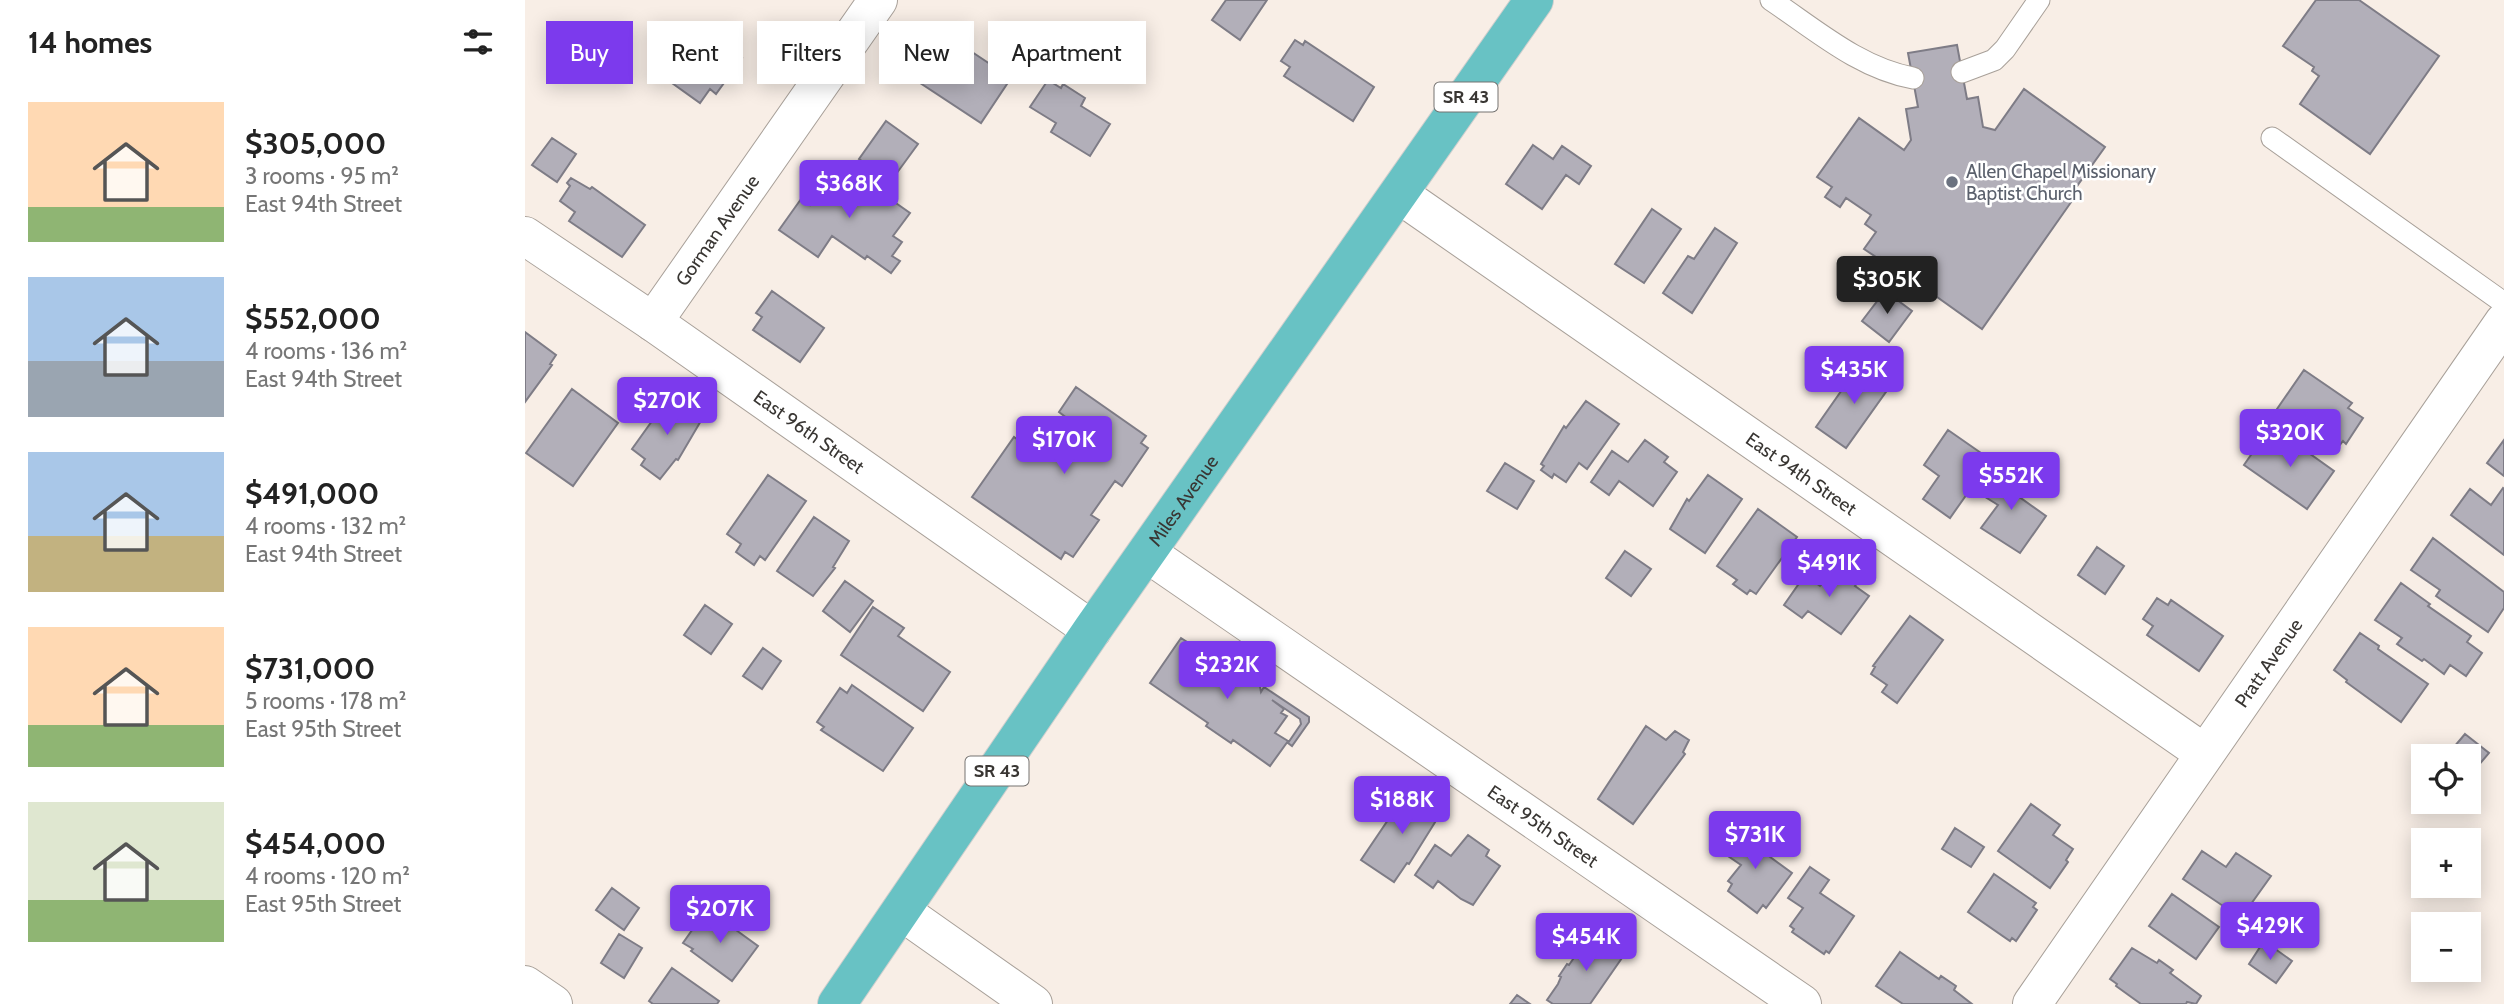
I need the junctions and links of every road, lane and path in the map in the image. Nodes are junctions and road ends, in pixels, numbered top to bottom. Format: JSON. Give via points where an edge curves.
{"nodes":[{"id":1,"x":879,"y":0,"type":"edge"},
{"id":2,"x":1534,"y":0,"type":"edge"},
{"id":3,"x":1771,"y":0,"type":"edge"},
{"id":4,"x":2039,"y":0,"type":"edge"},
{"id":5,"x":1962,"y":72,"type":"dead end"},
{"id":6,"x":1913,"y":78,"type":"dead end"},
{"id":7,"x":2272,"y":138,"type":"dead end"},
{"id":8,"x":1399,"y":194,"type":"junction"},
{"id":9,"x":525,"y":236,"type":"edge"},
{"id":10,"x":2504,"y":303,"type":"edge"},
{"id":11,"x":2504,"y":321,"type":"edge"},
{"id":12,"x":653,"y":322,"type":"junction"},
{"id":13,"x":1147,"y":553,"type":"junction"},
{"id":14,"x":1092,"y":630,"type":"junction"},
{"id":15,"x":2204,"y":753,"type":"junction"},
{"id":16,"x":901,"y":911,"type":"junction"},
{"id":17,"x":525,"y":985,"type":"edge"},
{"id":18,"x":553,"y":1004,"type":"edge"},
{"id":19,"x":837,"y":1004,"type":"edge"},
{"id":20,"x":1033,"y":1004,"type":"edge"},
{"id":21,"x":1802,"y":1004,"type":"edge"},
{"id":22,"x":2032,"y":1004,"type":"edge"}],
"edges":[{"from":1,"to":12,"type":"street","name":"Gorman Avenue"},
{"from":2,"to":8,"type":"main road","name":"Miles Avenue","number":"SR 43"},
{"from":3,"to":6,"type":"lane","via":[[1859,60],[1889,74]]},
{"from":4,"to":5,"type":"lane","via":[[1994,60]]},
{"from":7,"to":10,"type":"lane"},
{"from":8,"to":13,"type":"main road","name":"Miles Avenue","number":"SR 43"},
{"from":8,"to":15,"type":"street","name":"East 94th Street"},
{"from":9,"to":12,"type":"street","name":"East 96th Street"},
{"from":11,"to":15,"type":"street","name":"Pratt Avenue"},
{"from":12,"to":14,"type":"street","name":"East 96th Street"},
{"from":13,"to":14,"type":"main road","name":"Miles Avenue","number":"SR 43"},
{"from":13,"to":21,"type":"street","name":"East 95th Street"},
{"from":14,"to":16,"type":"main road","name":"Miles Avenue","number":"SR 43"},
{"from":15,"to":22,"type":"street","name":"Pratt Avenue"},
{"from":16,"to":19,"type":"main road","name":"Miles Avenue","number":"SR 43"},
{"from":16,"to":20,"type":"street"},
{"from":17,"to":18,"type":"street"}]}
